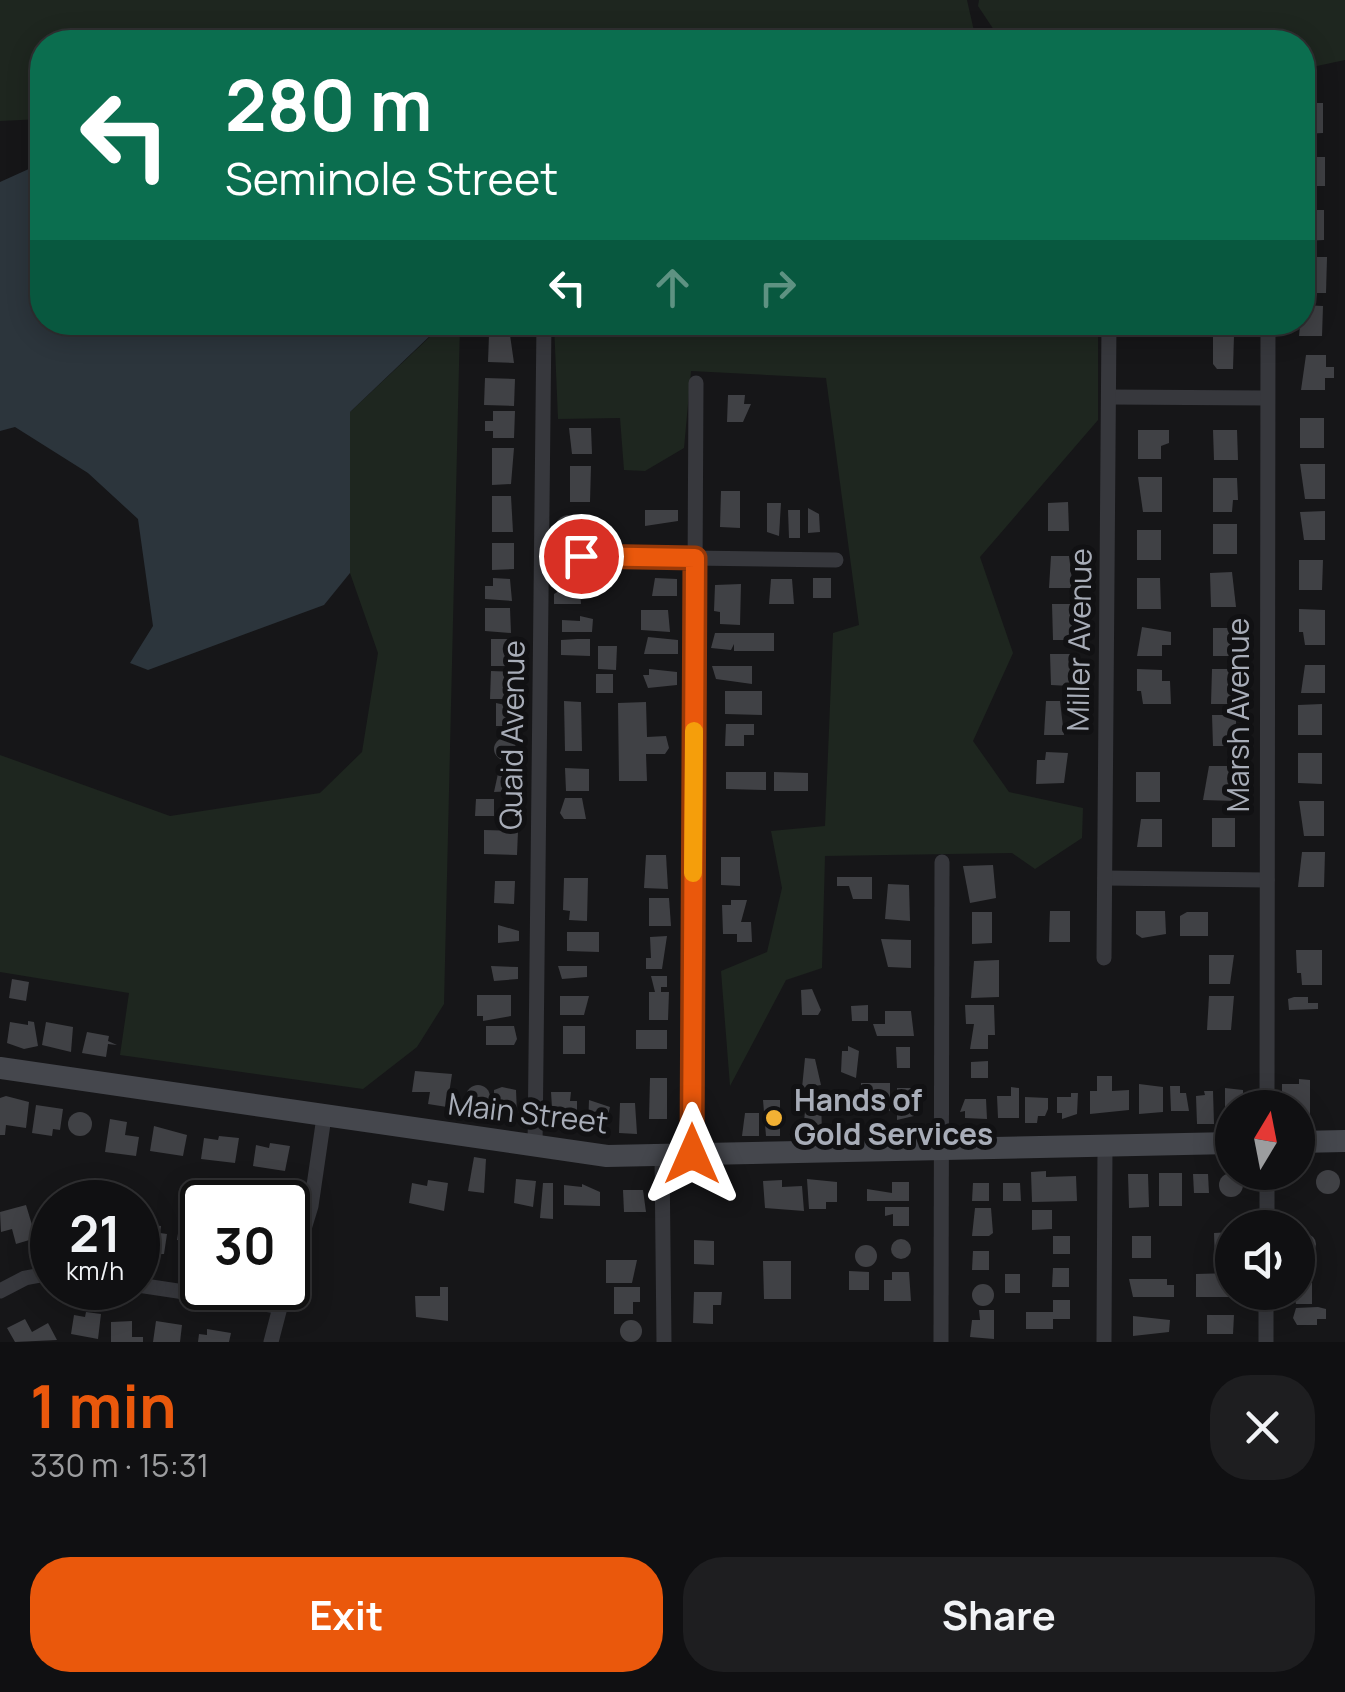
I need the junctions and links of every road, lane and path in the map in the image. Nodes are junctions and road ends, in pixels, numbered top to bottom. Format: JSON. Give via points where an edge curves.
{"nodes":[{"id":1,"x":544,"y":335,"type":"edge"},
{"id":2,"x":1109,"y":335,"type":"edge"},
{"id":3,"x":1268,"y":335,"type":"edge"},
{"id":4,"x":696,"y":382,"type":"dead end"},
{"id":5,"x":1110,"y":396,"type":"junction"},
{"id":6,"x":1267,"y":398,"type":"junction"},
{"id":7,"x":543,"y":556,"type":"junction"},
{"id":8,"x":695,"y":558,"type":"junction"},
{"id":9,"x":836,"y":560,"type":"dead end"},
{"id":10,"x":942,"y":862,"type":"dead end"},
{"id":11,"x":1105,"y":878,"type":"junction"},
{"id":12,"x":1266,"y":880,"type":"junction"},
{"id":13,"x":1104,"y":958,"type":"dead end"},
{"id":14,"x":0,"y":1068,"type":"edge"},
{"id":15,"x":1267,"y":1090,"type":"edge"},
{"id":16,"x":324,"y":1117,"type":"junction"},
{"id":17,"x":1345,"y":1141,"type":"edge"},
{"id":18,"x":1315,"y":1142,"type":"edge"},
{"id":19,"x":1215,"y":1143,"type":"edge"},
{"id":20,"x":1105,"y":1146,"type":"junction"},
{"id":21,"x":535,"y":1148,"type":"junction"},
{"id":22,"x":942,"y":1149,"type":"junction"},
{"id":23,"x":692,"y":1154,"type":"junction"},
{"id":24,"x":662,"y":1156,"type":"junction"},
{"id":25,"x":310,"y":1206,"type":"edge"},
{"id":26,"x":30,"y":1277,"type":"edge"},
{"id":27,"x":0,"y":1291,"type":"edge"},
{"id":28,"x":277,"y":1310,"type":"edge"},
{"id":29,"x":1266,"y":1310,"type":"edge"},
{"id":30,"x":270,"y":1342,"type":"edge"},
{"id":31,"x":664,"y":1342,"type":"edge"},
{"id":32,"x":941,"y":1342,"type":"edge"},
{"id":33,"x":1104,"y":1342,"type":"edge"},
{"id":34,"x":1266,"y":1342,"type":"edge"}],
"edges":[{"from":1,"to":7,"type":"street","name":"Quaid Avenue"},
{"from":2,"to":5,"type":"street","name":"Miller Avenue"},
{"from":3,"to":6,"type":"street","name":"Marsh Avenue"},
{"from":4,"to":8,"type":"street"},
{"from":5,"to":6,"type":"street"},
{"from":5,"to":11,"type":"street","name":"Miller Avenue"},
{"from":6,"to":12,"type":"street","name":"Marsh Avenue"},
{"from":7,"to":8,"type":"street"},
{"from":7,"to":21,"type":"street","name":"Quaid Avenue"},
{"from":8,"to":9,"type":"street"},
{"from":8,"to":23,"type":"street"},
{"from":10,"to":22,"type":"street"},
{"from":11,"to":12,"type":"street"},
{"from":11,"to":13,"type":"street","name":"Miller Avenue"},
{"from":12,"to":15,"type":"street","name":"Marsh Avenue"},
{"from":14,"to":16,"type":"main road","name":"Main Street"},
{"from":16,"to":21,"type":"main road","name":"Main Street"},
{"from":16,"to":25,"type":"street"},
{"from":17,"to":18,"type":"main road"},
{"from":19,"to":20,"type":"main road","name":"Main Street"},
{"from":20,"to":22,"type":"main road","name":"Main Street"},
{"from":20,"to":33,"type":"street"},
{"from":21,"to":24,"type":"main road","name":"Main Street"},
{"from":22,"to":23,"type":"main road","name":"Main Street"},
{"from":22,"to":32,"type":"street"},
{"from":23,"to":24,"type":"main road","name":"Main Street"},
{"from":24,"to":31,"type":"street"},
{"from":26,"to":27,"type":"street"},
{"from":28,"to":30,"type":"street"},
{"from":29,"to":34,"type":"street"}]}
